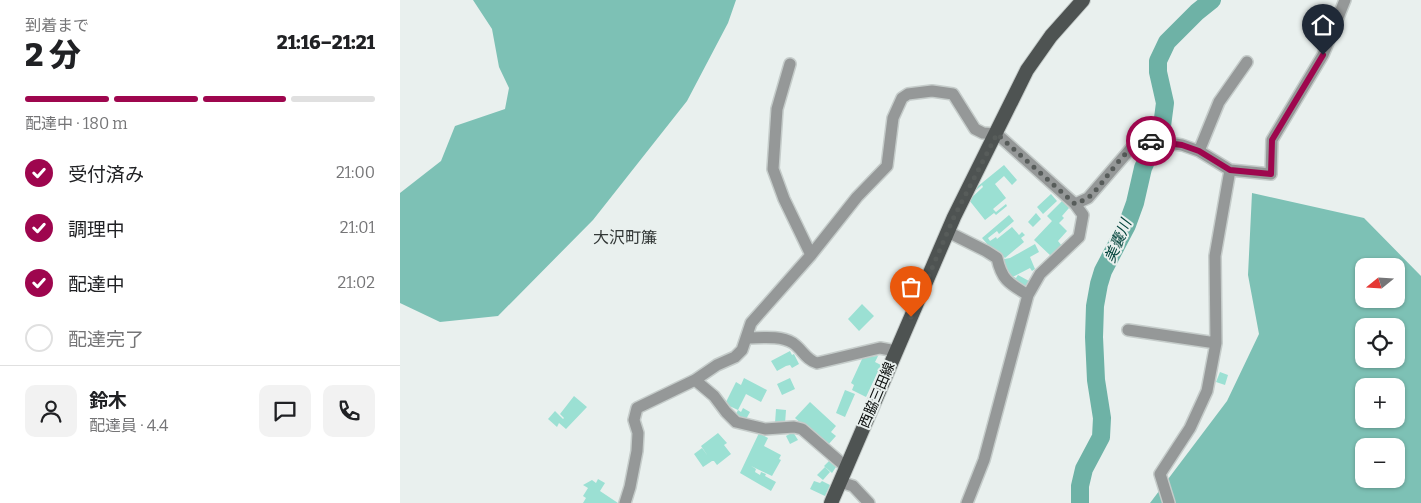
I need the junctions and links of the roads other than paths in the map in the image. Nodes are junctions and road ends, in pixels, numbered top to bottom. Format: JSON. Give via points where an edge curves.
{"nodes":[{"id":1,"x":1083,"y":0,"type":"edge"},
{"id":2,"x":1344,"y":0,"type":"edge"},
{"id":3,"x":1247,"y":62,"type":"dead end"},
{"id":4,"x":790,"y":64,"type":"dead end"},
{"id":5,"x":997,"y":134,"type":"junction"},
{"id":6,"x":1199,"y":151,"type":"junction"},
{"id":7,"x":1230,"y":170,"type":"junction"},
{"id":8,"x":1075,"y":204,"type":"junction"},
{"id":9,"x":948,"y":232,"type":"junction"},
{"id":10,"x":811,"y":255,"type":"junction"},
{"id":11,"x":1028,"y":295,"type":"junction"},
{"id":12,"x":1128,"y":330,"type":"dead end"},
{"id":13,"x":746,"y":338,"type":"junction"},
{"id":14,"x":1216,"y":342,"type":"junction"},
{"id":15,"x":896,"y":351,"type":"junction"},
{"id":16,"x":695,"y":380,"type":"junction"},
{"id":17,"x":846,"y":468,"type":"junction"},
{"id":18,"x":840,"y":482,"type":"junction"},
{"id":19,"x":625,"y":503,"type":"edge"},
{"id":20,"x":831,"y":503,"type":"edge"},
{"id":21,"x":869,"y":503,"type":"edge"},
{"id":22,"x":967,"y":503,"type":"edge"},
{"id":23,"x":1169,"y":503,"type":"edge"}],
"edges":[{"from":1,"to":5,"type":"main road","name":"西脇三田線","via":[[1027,70]]},
{"from":2,"to":7,"type":"street","via":[[1323,55],[1272,140],[1271,174]]},
{"from":3,"to":6,"type":"street","via":[[1219,102]]},
{"from":4,"to":10,"type":"street","via":[[777,109],[772,169]]},
{"from":5,"to":8,"type":"street"},
{"from":5,"to":9,"type":"main road","name":"西脇三田線"},
{"from":5,"to":10,"type":"street","via":[[983,133],[975,128],[953,94],[932,91],[908,94],[902,98],[893,118],[887,166],[857,197]]},
{"from":6,"to":7,"type":"street"},
{"from":6,"to":8,"type":"street","via":[[1146,140],[1134,146],[1088,198]]},
{"from":7,"to":14,"type":"street","via":[[1215,256]]},
{"from":8,"to":11,"type":"street","via":[[1083,214],[1079,238],[1040,274]]},
{"from":9,"to":11,"type":"street","via":[[997,258],[1006,281]]},
{"from":9,"to":15,"type":"main road","name":"西脇三田線"},
{"from":10,"to":13,"type":"street","via":[[751,323]]},
{"from":11,"to":22,"type":"street","via":[[984,460]]},
{"from":12,"to":14,"type":"street"},
{"from":13,"to":15,"type":"street","via":[[778,338],[792,343],[817,363],[880,348]]},
{"from":13,"to":16,"type":"street","via":[[742,350],[735,357],[716,365]]},
{"from":14,"to":23,"type":"street","via":[[1207,391],[1190,428],[1160,474]]},
{"from":15,"to":17,"type":"main road","name":"西脇三田線"},
{"from":16,"to":17,"type":"street","via":[[736,422],[765,430],[802,429]]},
{"from":16,"to":19,"type":"street","via":[[637,408],[634,420],[638,433],[637,451]]},
{"from":17,"to":18,"type":"main road","name":"西脇三田線"},
{"from":18,"to":20,"type":"main road","name":"西脇三田線"},
{"from":18,"to":21,"type":"street","via":[[853,486]]}]}
